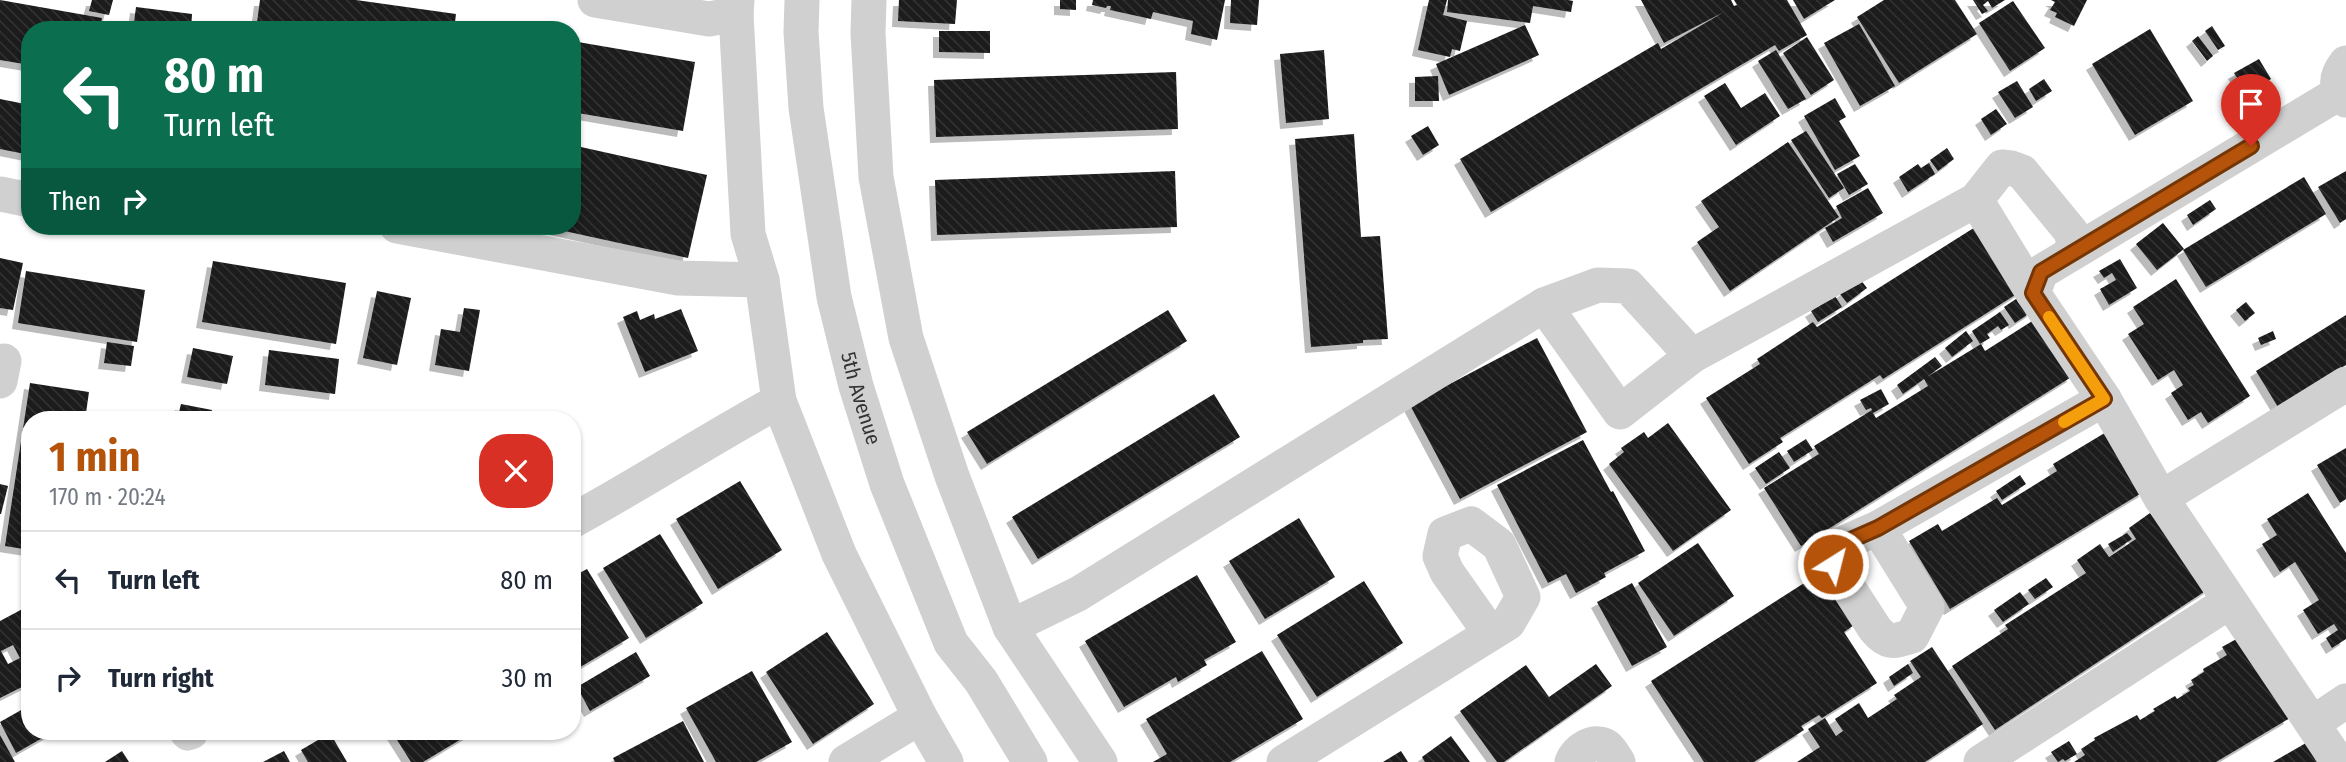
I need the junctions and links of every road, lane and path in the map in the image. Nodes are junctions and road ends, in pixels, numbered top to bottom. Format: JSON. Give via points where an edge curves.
{"nodes":[{"id":1,"x":595,"y":0,"type":"edge"},
{"id":2,"x":802,"y":0,"type":"edge"},
{"id":3,"x":869,"y":0,"type":"edge"},
{"id":4,"x":736,"y":7,"type":"edge"},
{"id":5,"x":2344,"y":85,"type":"edge"},
{"id":6,"x":0,"y":194,"type":"edge"},
{"id":7,"x":21,"y":198,"type":"edge"},
{"id":8,"x":1976,"y":200,"type":"junction"},
{"id":9,"x":446,"y":235,"type":"edge"},
{"id":10,"x":2074,"y":251,"type":"junction"},
{"id":11,"x":762,"y":280,"type":"junction"},
{"id":12,"x":2033,"y":293,"type":"junction"},
{"id":13,"x":1544,"y":305,"type":"junction"},
{"id":14,"x":1692,"y":356,"type":"junction"},
{"id":15,"x":2346,"y":384,"type":"edge"},
{"id":16,"x":2104,"y":399,"type":"junction"},
{"id":17,"x":779,"y":401,"type":"junction"},
{"id":18,"x":2161,"y":498,"type":"junction"},
{"id":19,"x":581,"y":516,"type":"edge"},
{"id":20,"x":1878,"y":528,"type":"dead end"},
{"id":21,"x":2230,"y":602,"type":"junction"},
{"id":22,"x":1010,"y":627,"type":"junction"},
{"id":23,"x":1490,"y":633,"type":"dead end"},
{"id":24,"x":2346,"y":701,"type":"edge"},
{"id":25,"x":920,"y":717,"type":"junction"},
{"id":26,"x":2313,"y":723,"type":"junction"},
{"id":27,"x":846,"y":762,"type":"edge"},
{"id":28,"x":946,"y":762,"type":"edge"},
{"id":29,"x":1030,"y":762,"type":"edge"},
{"id":30,"x":1100,"y":762,"type":"edge"},
{"id":31,"x":1284,"y":762,"type":"edge"},
{"id":32,"x":1572,"y":762,"type":"edge"},
{"id":33,"x":1618,"y":762,"type":"edge"},
{"id":34,"x":1980,"y":762,"type":"edge"},
{"id":35,"x":2339,"y":762,"type":"edge"}],
"edges":[{"from":1,"to":4,"type":"street","via":[[709,19]]},
{"from":2,"to":29,"type":"street","name":"5th Avenue","via":[[806,108],[834,297],[856,386],[887,484],[951,643],[981,681]]},
{"from":3,"to":22,"type":"street","via":[[876,177],[906,338]]},
{"from":4,"to":11,"type":"street","via":[[748,234]]},
{"from":5,"to":10,"type":"street"},
{"from":6,"to":7,"type":"street"},
{"from":8,"to":10,"type":"street","via":[[2002,167],[2022,172],[2072,233]]},
{"from":8,"to":12,"type":"street"},
{"from":8,"to":14,"type":"street"},
{"from":9,"to":11,"type":"street","via":[[678,278]]},
{"from":10,"to":12,"type":"street","via":[[2041,272]]},
{"from":11,"to":17,"type":"street"},
{"from":12,"to":16,"type":"street"},
{"from":13,"to":14,"type":"street","via":[[1598,285],[1628,286]]},
{"from":13,"to":14,"type":"street","via":[[1619,412]]},
{"from":13,"to":22,"type":"street","via":[[1079,593]]},
{"from":15,"to":18,"type":"street"},
{"from":16,"to":18,"type":"street"},
{"from":16,"to":20,"type":"street"},
{"from":17,"to":19,"type":"street"},
{"from":17,"to":25,"type":"street","via":[[839,554]]},
{"from":18,"to":21,"type":"street"},
{"from":21,"to":26,"type":"street"},
{"from":21,"to":34,"type":"street"},
{"from":22,"to":30,"type":"street"},
{"from":23,"to":31,"type":"street"},
{"from":24,"to":26,"type":"street"},
{"from":25,"to":27,"type":"street"},
{"from":25,"to":28,"type":"street"},
{"from":26,"to":35,"type":"street"},
{"from":32,"to":33,"type":"street","via":[[1583,747],[1598,744],[1608,747]]}]}
